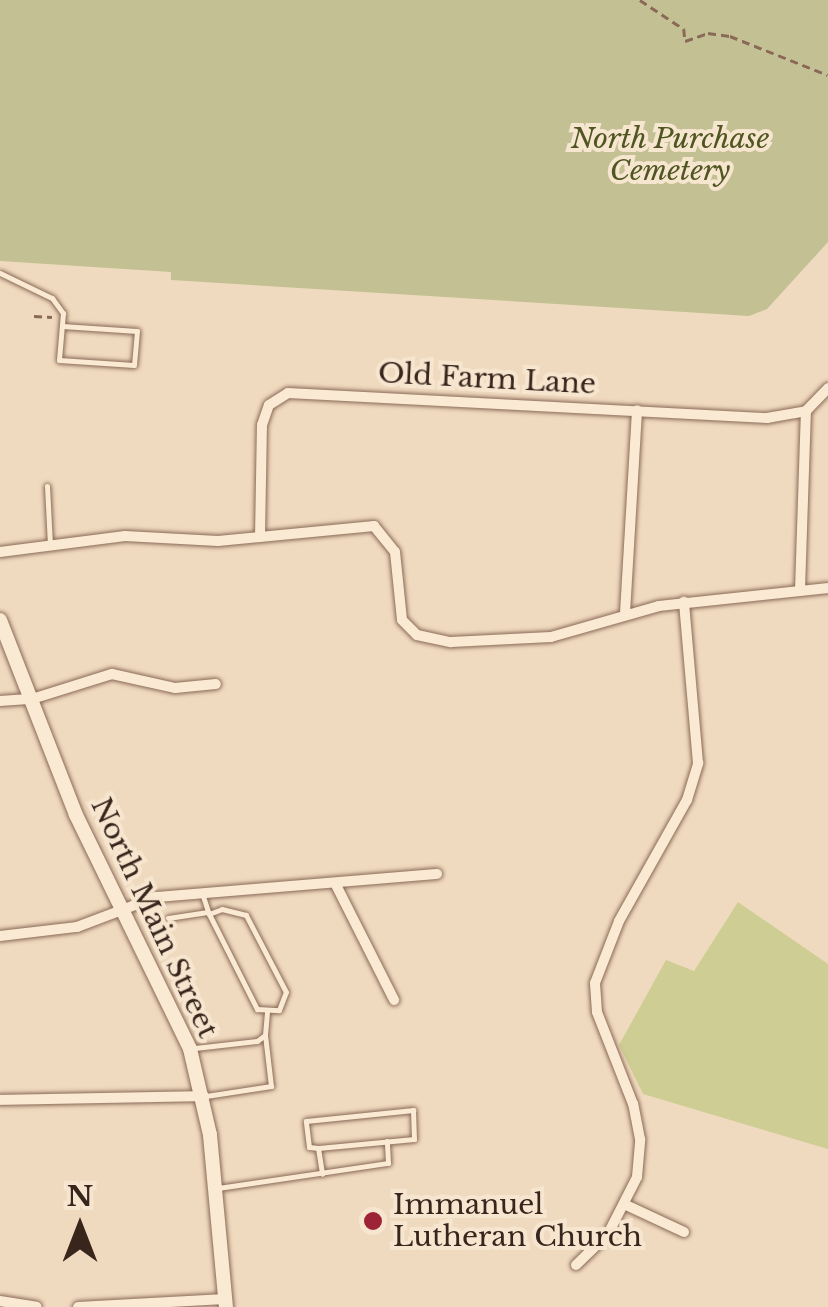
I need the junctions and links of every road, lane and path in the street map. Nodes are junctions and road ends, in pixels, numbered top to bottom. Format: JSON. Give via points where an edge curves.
{"nodes":[{"id":1,"x":640,"y":0,"type":"edge"},
{"id":2,"x":828,"y":75,"type":"edge"},
{"id":3,"x":0,"y":273,"type":"edge"},
{"id":4,"x":34,"y":316,"type":"dead end"},
{"id":5,"x":52,"y":317,"type":"dead end"},
{"id":6,"x":62,"y":326,"type":"junction"},
{"id":7,"x":828,"y":388,"type":"edge"},
{"id":8,"x":637,"y":410,"type":"junction"},
{"id":9,"x":806,"y":410,"type":"junction"},
{"id":10,"x":47,"y":486,"type":"dead end"},
{"id":11,"x":260,"y":537,"type":"junction"},
{"id":12,"x":50,"y":545,"type":"junction"},
{"id":13,"x":0,"y":552,"type":"edge"},
{"id":14,"x":828,"y":588,"type":"edge"},
{"id":15,"x":800,"y":590,"type":"junction"},
{"id":16,"x":684,"y":602,"type":"junction"},
{"id":17,"x":625,"y":613,"type":"junction"},
{"id":18,"x":0,"y":620,"type":"edge"},
{"id":19,"x":216,"y":684,"type":"dead end"},
{"id":20,"x":32,"y":699,"type":"junction"},
{"id":21,"x":0,"y":701,"type":"edge"},
{"id":22,"x":437,"y":874,"type":"dead end"},
{"id":23,"x":336,"y":885,"type":"junction"},
{"id":24,"x":202,"y":893,"type":"junction"},
{"id":25,"x":121,"y":910,"type":"junction"},
{"id":26,"x":208,"y":913,"type":"junction"},
{"id":27,"x":168,"y":918,"type":"dead end"},
{"id":28,"x":0,"y":936,"type":"edge"},
{"id":29,"x":394,"y":1000,"type":"dead end"},
{"id":30,"x":267,"y":1012,"type":"junction"},
{"id":31,"x":265,"y":1035,"type":"junction"},
{"id":32,"x":190,"y":1049,"type":"junction"},
{"id":33,"x":204,"y":1096,"type":"junction"},
{"id":34,"x":0,"y":1100,"type":"edge"},
{"id":35,"x":387,"y":1142,"type":"junction"},
{"id":36,"x":318,"y":1148,"type":"junction"},
{"id":37,"x":322,"y":1174,"type":"junction"},
{"id":38,"x":216,"y":1189,"type":"junction"},
{"id":39,"x":626,"y":1205,"type":"junction"},
{"id":40,"x":684,"y":1232,"type":"dead end"},
{"id":41,"x":576,"y":1265,"type":"dead end"},
{"id":42,"x":0,"y":1301,"type":"edge"},
{"id":43,"x":225,"y":1303,"type":"edge"},
{"id":44,"x":37,"y":1307,"type":"edge"},
{"id":45,"x":78,"y":1307,"type":"edge"}],
"edges":[{"from":1,"to":2,"type":"path","via":[[684,29],[685,41],[708,33],[730,36]]},
{"from":3,"to":6,"type":"lane","via":[[52,298],[63,313]]},
{"from":4,"to":5,"type":"path"},
{"from":6,"to":6,"type":"lane","via":[[60,360],[134,365],[136,331]]},
{"from":7,"to":9,"type":"street"},
{"from":8,"to":9,"type":"street","name":"Old Farm Lane","via":[[767,418]]},
{"from":8,"to":11,"type":"street","name":"Old Farm Lane","via":[[288,393],[269,404],[262,425]]},
{"from":8,"to":17,"type":"street"},
{"from":9,"to":15,"type":"street"},
{"from":10,"to":12,"type":"lane"},
{"from":11,"to":12,"type":"street","via":[[125,536]]},
{"from":11,"to":17,"type":"street","via":[[348,524],[385,532],[395,552],[402,620],[431,641],[551,637]]},
{"from":12,"to":13,"type":"street"},
{"from":14,"to":15,"type":"street"},
{"from":15,"to":16,"type":"street"},
{"from":16,"to":17,"type":"street"},
{"from":16,"to":39,"type":"street","via":[[698,764],[687,800],[619,921],[595,983],[597,1012],[640,1139]]},
{"from":18,"to":20,"type":"main road","name":"North Main Street"},
{"from":19,"to":20,"type":"street","via":[[175,688],[112,674]]},
{"from":20,"to":21,"type":"street"},
{"from":20,"to":25,"type":"main road","name":"North Main Street"},
{"from":22,"to":23,"type":"street"},
{"from":23,"to":24,"type":"street"},
{"from":23,"to":29,"type":"street"},
{"from":24,"to":25,"type":"street","via":[[156,897]]},
{"from":24,"to":26,"type":"lane"},
{"from":25,"to":28,"type":"street","via":[[77,927]]},
{"from":25,"to":32,"type":"main road","name":"North Main Street"},
{"from":26,"to":27,"type":"lane"},
{"from":26,"to":30,"type":"lane","via":[[258,1008]]},
{"from":26,"to":30,"type":"lane","via":[[222,909],[246,916],[286,992],[279,1010]]},
{"from":30,"to":31,"type":"lane"},
{"from":31,"to":32,"type":"lane"},
{"from":31,"to":33,"type":"lane","via":[[270,1086]]},
{"from":32,"to":33,"type":"main road","name":"North Main Street"},
{"from":33,"to":34,"type":"street"},
{"from":33,"to":38,"type":"main road","name":"North Main Street"},
{"from":35,"to":36,"type":"lane"},
{"from":35,"to":36,"type":"lane","via":[[414,1139],[413,1110],[306,1121],[309,1147]]},
{"from":35,"to":37,"type":"lane","via":[[388,1163]]},
{"from":36,"to":37,"type":"lane"},
{"from":37,"to":38,"type":"lane"},
{"from":38,"to":43,"type":"main road","name":"North Main Street"},
{"from":39,"to":40,"type":"street"},
{"from":39,"to":41,"type":"street","via":[[598,1250]]},
{"from":42,"to":44,"type":"street"},
{"from":43,"to":45,"type":"street"}]}
